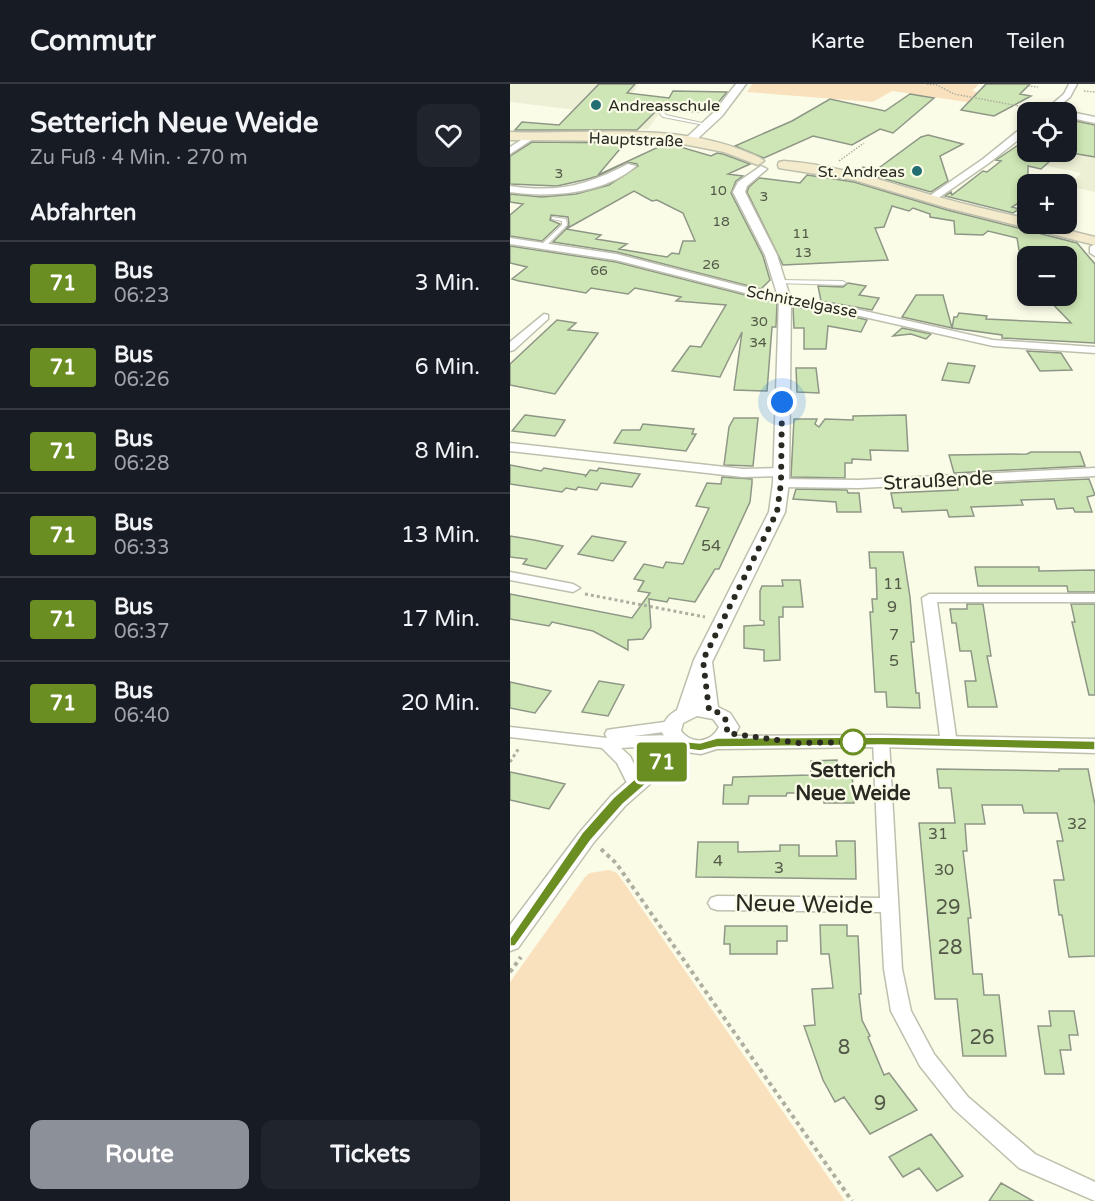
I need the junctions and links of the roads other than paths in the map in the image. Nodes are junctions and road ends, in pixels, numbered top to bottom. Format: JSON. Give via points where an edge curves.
{"nodes":[{"id":1,"x":741,"y":84,"type":"edge"},
{"id":2,"x":1073,"y":84,"type":"edge"},
{"id":3,"x":1061,"y":102,"type":"edge"},
{"id":4,"x":661,"y":110,"type":"dead end"},
{"id":5,"x":1077,"y":116,"type":"edge"},
{"id":6,"x":1095,"y":120,"type":"edge"},
{"id":7,"x":709,"y":125,"type":"junction"},
{"id":8,"x":510,"y":136,"type":"edge"},
{"id":9,"x":1016,"y":136,"type":"edge"},
{"id":10,"x":532,"y":137,"type":"junction"},
{"id":11,"x":690,"y":140,"type":"junction"},
{"id":12,"x":510,"y":151,"type":"edge"},
{"id":13,"x":760,"y":165,"type":"junction"},
{"id":14,"x":631,"y":166,"type":"dead end"},
{"id":15,"x":510,"y":189,"type":"edge"},
{"id":16,"x":931,"y":199,"type":"junction"},
{"id":17,"x":554,"y":218,"type":"dead end"},
{"id":18,"x":1017,"y":220,"type":"edge"},
{"id":19,"x":1069,"y":234,"type":"edge"},
{"id":20,"x":510,"y":241,"type":"edge"},
{"id":21,"x":1095,"y":241,"type":"edge"},
{"id":22,"x":543,"y":246,"type":"junction"},
{"id":23,"x":1095,"y":247,"type":"edge"},
{"id":24,"x":1095,"y":253,"type":"edge"},
{"id":25,"x":779,"y":282,"type":"junction"},
{"id":26,"x":843,"y":283,"type":"dead end"},
{"id":27,"x":784,"y":300,"type":"junction"},
{"id":28,"x":544,"y":317,"type":"dead end"},
{"id":29,"x":510,"y":348,"type":"edge"},
{"id":30,"x":1095,"y":350,"type":"edge"},
{"id":31,"x":510,"y":447,"type":"edge"},
{"id":32,"x":1095,"y":472,"type":"edge"},
{"id":33,"x":781,"y":477,"type":"junction"},
{"id":34,"x":510,"y":576,"type":"edge"},
{"id":35,"x":573,"y":588,"type":"road end"},
{"id":36,"x":1095,"y":598,"type":"edge"},
{"id":37,"x":703,"y":660,"type":"junction"},
{"id":38,"x":709,"y":710,"type":"junction"},
{"id":39,"x":680,"y":730,"type":"junction"},
{"id":40,"x":510,"y":732,"type":"edge"},
{"id":41,"x":722,"y":738,"type":"junction"},
{"id":42,"x":581,"y":739,"type":"junction"},
{"id":43,"x":881,"y":741,"type":"junction"},
{"id":44,"x":607,"y":743,"type":"junction"},
{"id":45,"x":949,"y":744,"type":"junction"},
{"id":46,"x":1095,"y":746,"type":"edge"},
{"id":47,"x":636,"y":785,"type":"junction"},
{"id":48,"x":717,"y":903,"type":"dead end"},
{"id":49,"x":891,"y":905,"type":"junction"},
{"id":50,"x":510,"y":942,"type":"edge"},
{"id":51,"x":1095,"y":1192,"type":"edge"}],
"edges":[{"from":1,"to":7,"type":"street"},
{"from":2,"to":3,"type":"street"},
{"from":4,"to":7,"type":"lane","via":[[664,116]]},
{"from":5,"to":6,"type":"street"},
{"from":7,"to":11,"type":"street"},
{"from":8,"to":10,"type":"main road","name":"Hauptstraße"},
{"from":9,"to":16,"type":"street"},
{"from":10,"to":11,"type":"main road","name":"Hauptstraße","via":[[643,136]]},
{"from":10,"to":12,"type":"street"},
{"from":11,"to":13,"type":"main road","name":"Hauptstraße","via":[[742,153]]},
{"from":13,"to":16,"type":"main road","via":[[775,170],[784,165],[811,166],[859,176]]},
{"from":13,"to":25,"type":"street","via":[[739,192],[771,255]]},
{"from":14,"to":15,"type":"street","via":[[566,192]]},
{"from":16,"to":18,"type":"main road"},
{"from":17,"to":22,"type":"lane","via":[[564,220],[564,225]]},
{"from":19,"to":21,"type":"main road"},
{"from":20,"to":22,"type":"street","name":"Schnitzelgasse"},
{"from":22,"to":27,"type":"street","name":"Schnitzelgasse","via":[[616,257]]},
{"from":23,"to":24,"type":"street"},
{"from":25,"to":26,"type":"lane"},
{"from":25,"to":27,"type":"street"},
{"from":27,"to":30,"type":"street","name":"Schnitzelgasse","via":[[993,343]]},
{"from":27,"to":33,"type":"street"},
{"from":28,"to":29,"type":"street"},
{"from":31,"to":33,"type":"street","name":"Straußende"},
{"from":32,"to":33,"type":"street","name":"Straußende","via":[[859,484]]},
{"from":33,"to":37,"type":"street","via":[[777,512]]},
{"from":34,"to":35,"type":"street"},
{"from":36,"to":45,"type":"street","via":[[929,598]]},
{"from":37,"to":38,"type":"street"},
{"from":37,"to":39,"type":"street"},
{"from":38,"to":39,"type":"street"},
{"from":38,"to":41,"type":"street","via":[[727,721]]},
{"from":39,"to":41,"type":"street","via":[[700,747]]},
{"from":39,"to":42,"type":"street"},
{"from":39,"to":44,"type":"street"},
{"from":39,"to":47,"type":"street"},
{"from":40,"to":42,"type":"street"},
{"from":41,"to":43,"type":"street","via":[[798,743]]},
{"from":42,"to":44,"type":"street"},
{"from":43,"to":45,"type":"street"},
{"from":43,"to":49,"type":"street","name":"Neue Weide"},
{"from":44,"to":47,"type":"street","via":[[624,760]]},
{"from":45,"to":46,"type":"street"},
{"from":47,"to":50,"type":"street","via":[[587,837]]},
{"from":48,"to":49,"type":"street","name":"Neue Weide"},
{"from":49,"to":51,"type":"street","name":"Neue Weide","via":[[893,969],[901,1011],[927,1060],[961,1103],[1027,1161]]}]}
